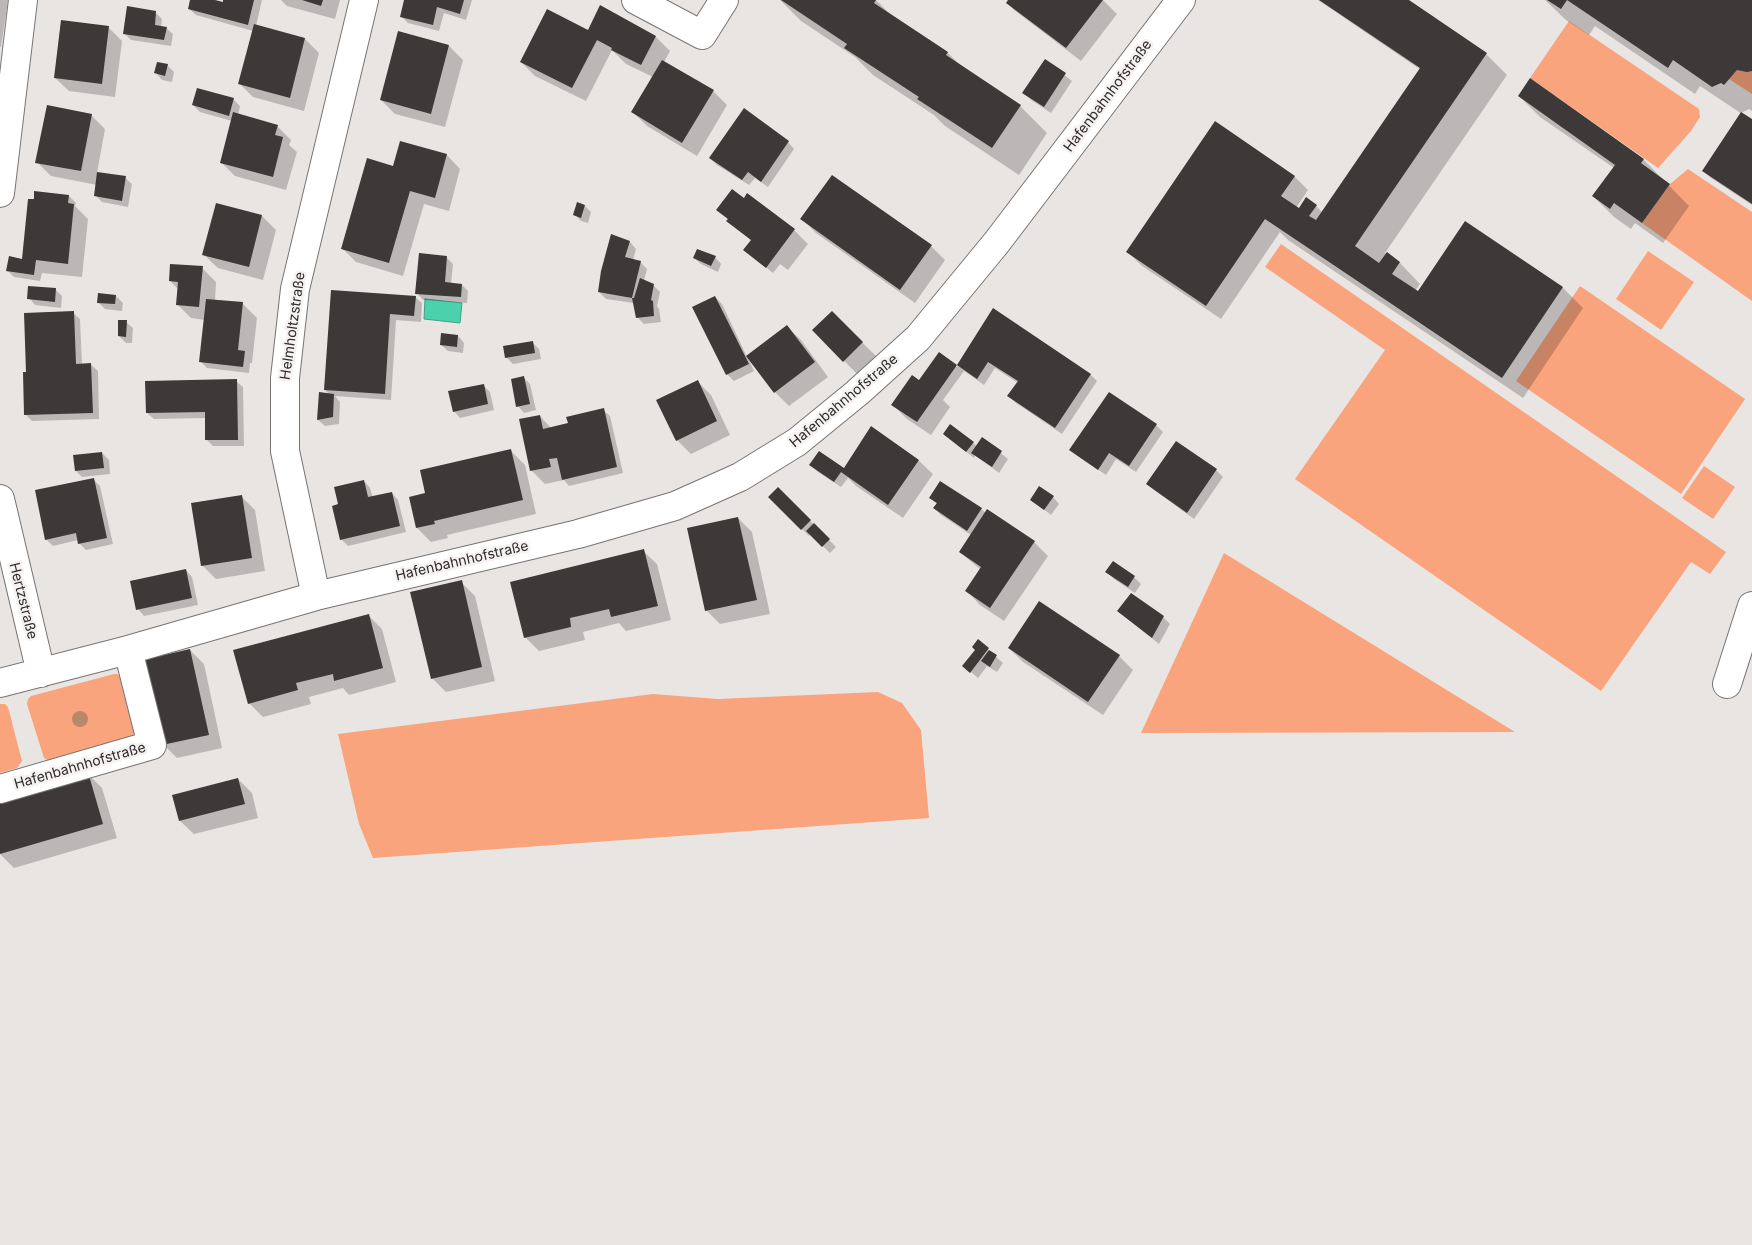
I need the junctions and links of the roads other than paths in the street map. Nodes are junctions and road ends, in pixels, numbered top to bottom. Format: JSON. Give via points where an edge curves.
{"nodes":[{"id":1,"x":23,"y":0,"type":"edge"},
{"id":2,"x":364,"y":0,"type":"edge"},
{"id":3,"x":636,"y":0,"type":"edge"},
{"id":4,"x":724,"y":0,"type":"edge"},
{"id":5,"x":1181,"y":0,"type":"edge"},
{"id":6,"x":4,"y":118,"type":"edge"},
{"id":7,"x":0,"y":193,"type":"edge"},
{"id":8,"x":0,"y":499,"type":"edge"},
{"id":9,"x":316,"y":596,"type":"junction"},
{"id":10,"x":1752,"y":606,"type":"edge"},
{"id":11,"x":128,"y":650,"type":"junction"},
{"id":12,"x":41,"y":673,"type":"junction"},
{"id":13,"x":0,"y":684,"type":"edge"},
{"id":14,"x":1727,"y":684,"type":"dead end"},
{"id":15,"x":0,"y":789,"type":"edge"}],
"edges":[{"from":1,"to":6,"type":"street"},
{"from":2,"to":9,"type":"street","name":"Helmholtzstraße","via":[[295,289],[285,378],[285,451]]},
{"from":3,"to":4,"type":"street","via":[[702,35]]},
{"from":5,"to":9,"type":"street","name":"Hafenbahnhofstraße","via":[[997,242],[918,338],[797,442],[740,477],[668,508],[578,534]]},
{"from":6,"to":7,"type":"street"},
{"from":8,"to":12,"type":"street","name":"Hertzstraße"},
{"from":9,"to":11,"type":"street","name":"Hafenbahnhofstraße"},
{"from":10,"to":14,"type":"street"},
{"from":11,"to":12,"type":"street","name":"Hafenbahnhofstraße"},
{"from":11,"to":15,"type":"street","name":"Hafenbahnhofstraße","via":[[152,746]]},
{"from":12,"to":13,"type":"street","name":"Hafenbahnhofstraße"}]}
